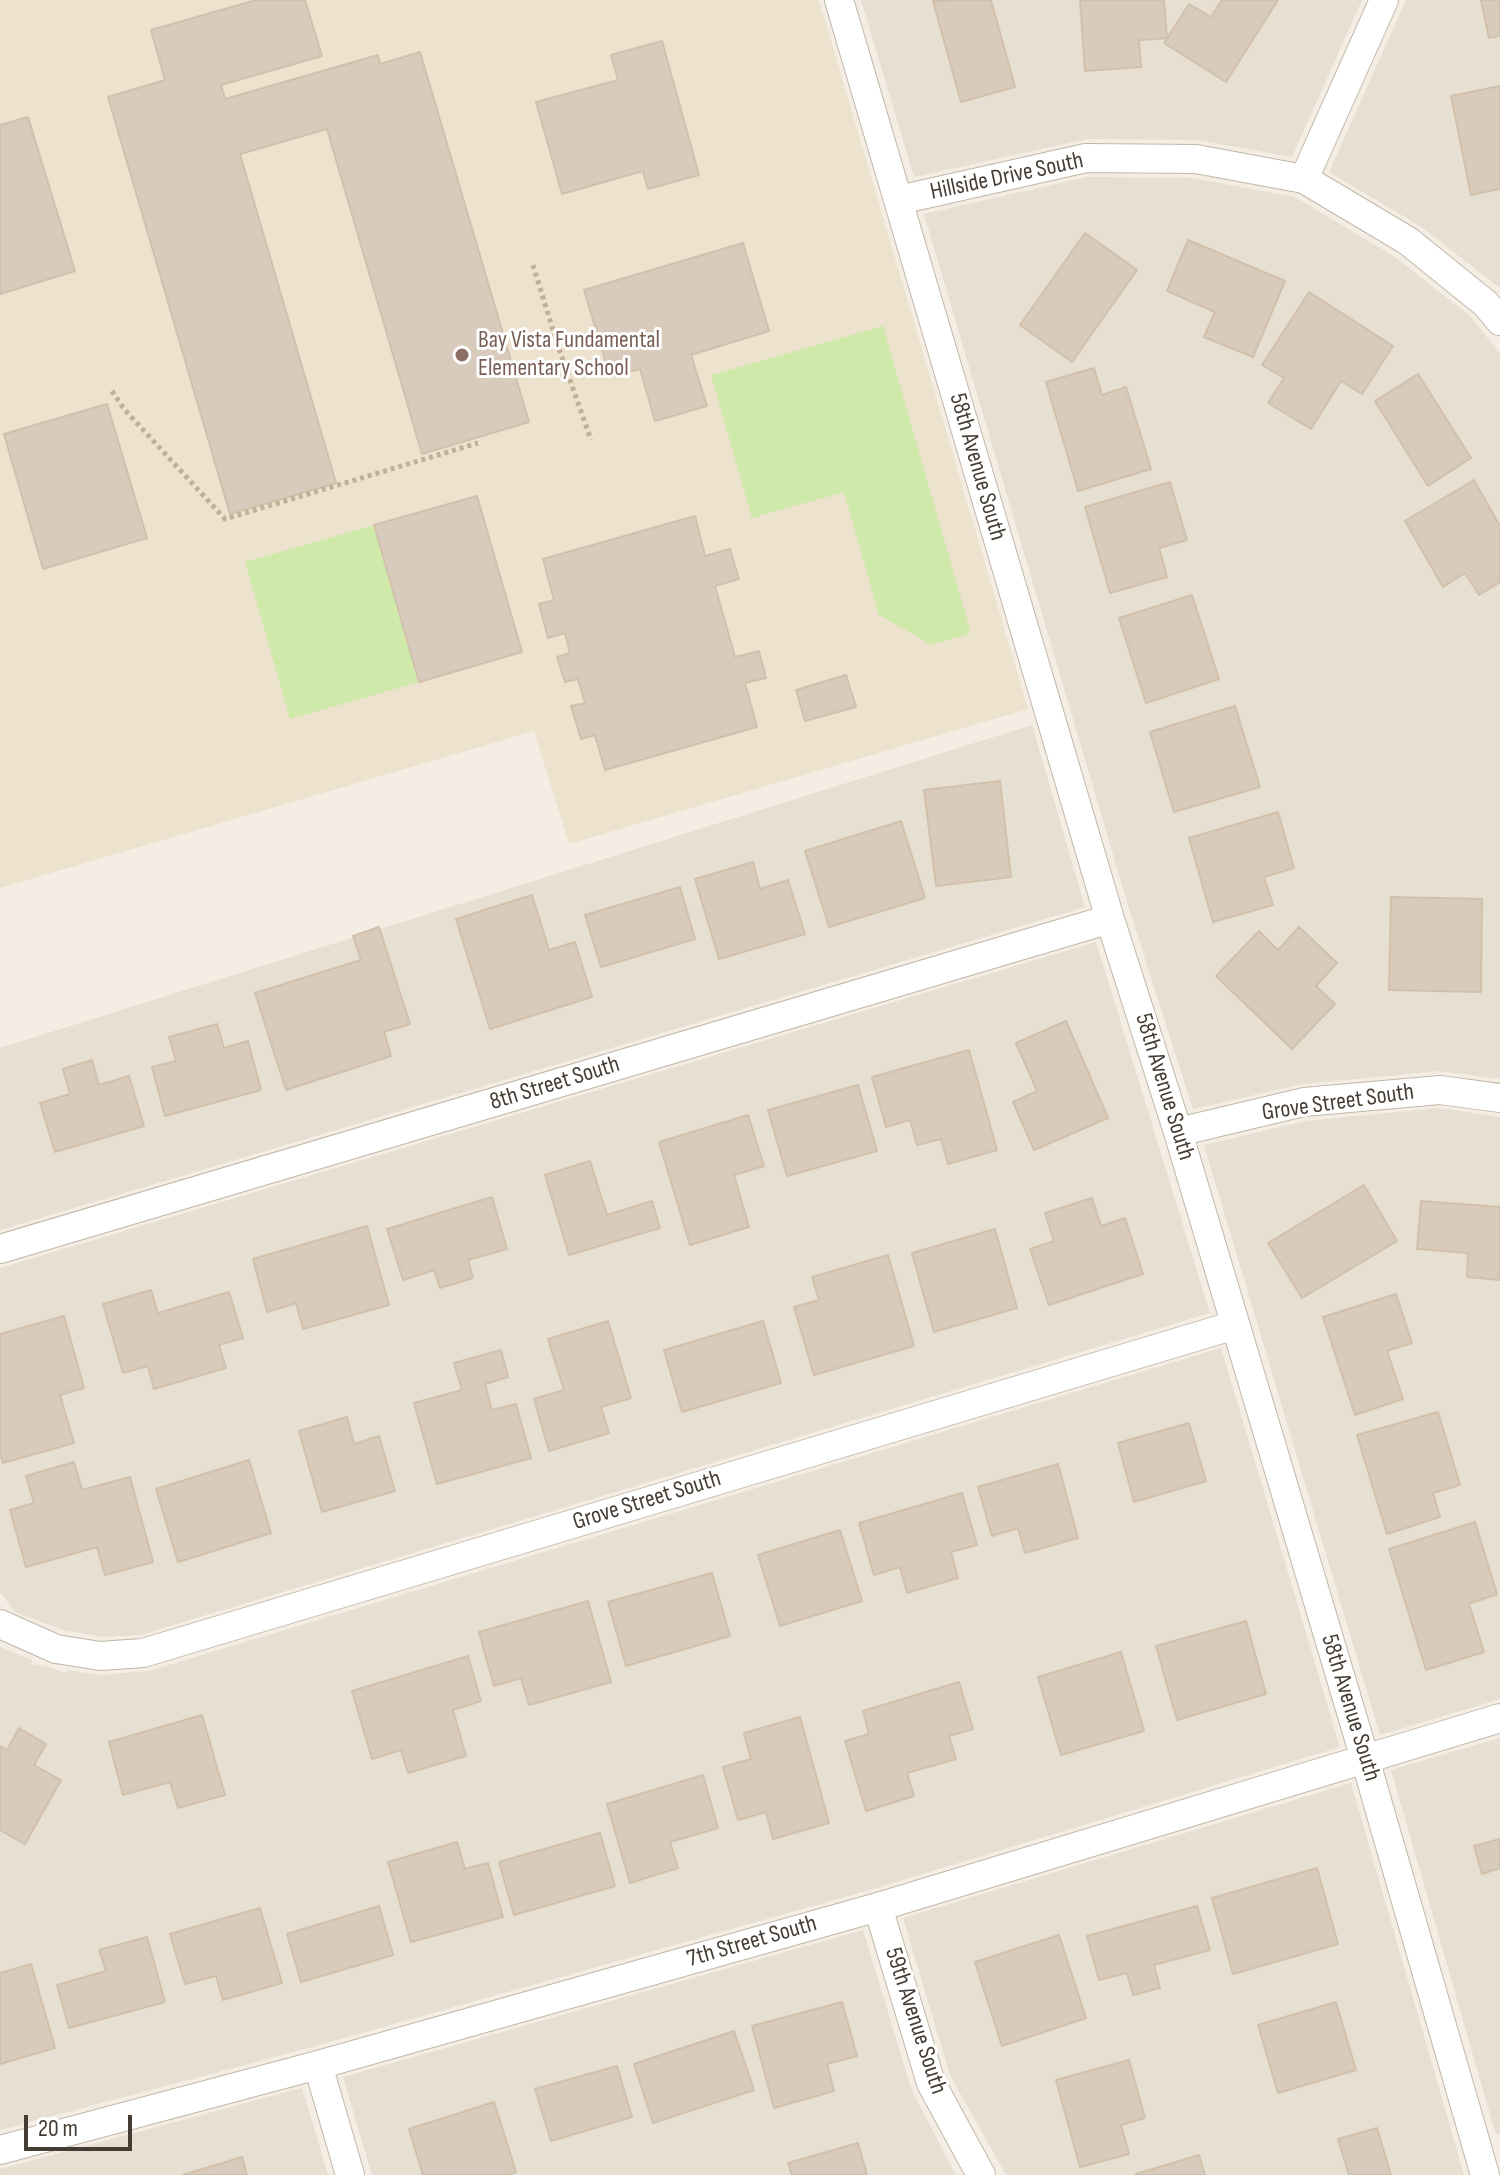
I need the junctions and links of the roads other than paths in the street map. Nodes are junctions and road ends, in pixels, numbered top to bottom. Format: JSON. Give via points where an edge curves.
{"nodes":[{"id":1,"x":839,"y":0,"type":"edge"},
{"id":2,"x":1384,"y":0,"type":"edge"},
{"id":3,"x":1304,"y":179,"type":"junction"},
{"id":4,"x":899,"y":200,"type":"junction"},
{"id":5,"x":1500,"y":321,"type":"edge"},
{"id":6,"x":1110,"y":919,"type":"junction"},
{"id":7,"x":1500,"y":1098,"type":"edge"},
{"id":8,"x":1178,"y":1132,"type":"junction"},
{"id":9,"x":0,"y":1249,"type":"edge"},
{"id":10,"x":1235,"y":1325,"type":"junction"},
{"id":11,"x":0,"y":1624,"type":"edge"},
{"id":12,"x":1500,"y":1718,"type":"edge"},
{"id":13,"x":1365,"y":1759,"type":"junction"},
{"id":14,"x":878,"y":1907,"type":"junction"},
{"id":15,"x":318,"y":2065,"type":"junction"},
{"id":16,"x":0,"y":2150,"type":"edge"},
{"id":17,"x":1488,"y":2162,"type":"edge"},
{"id":18,"x":350,"y":2175,"type":"edge"},
{"id":19,"x":981,"y":2175,"type":"edge"}],
"edges":[{"from":1,"to":4,"type":"street","name":"58th Avenue South"},
{"from":2,"to":3,"type":"street"},
{"from":3,"to":4,"type":"street","name":"Hillside Drive South","via":[[1196,159],[1086,158]]},
{"from":3,"to":5,"type":"street","name":"Hillside Drive South","via":[[1408,241]]},
{"from":4,"to":6,"type":"street","name":"58th Avenue South"},
{"from":6,"to":8,"type":"street","name":"58th Avenue South"},
{"from":6,"to":9,"type":"street","name":"8th Street South"},
{"from":7,"to":8,"type":"street","name":"Grove Street South","via":[[1440,1090],[1304,1102]]},
{"from":8,"to":10,"type":"street","name":"58th Avenue South"},
{"from":10,"to":11,"type":"street","name":"Grove Street South","via":[[143,1653],[100,1656],[56,1649]]},
{"from":10,"to":13,"type":"street","name":"58th Avenue South"},
{"from":12,"to":13,"type":"street","name":"7th Street South"},
{"from":13,"to":14,"type":"street","name":"7th Street South"},
{"from":13,"to":17,"type":"street","name":"58th Avenue South"},
{"from":14,"to":15,"type":"street","name":"7th Street South"},
{"from":14,"to":19,"type":"street","name":"59th Avenue South","via":[[931,2083]]},
{"from":15,"to":16,"type":"street","name":"7th Street South"},
{"from":15,"to":18,"type":"street"}]}
